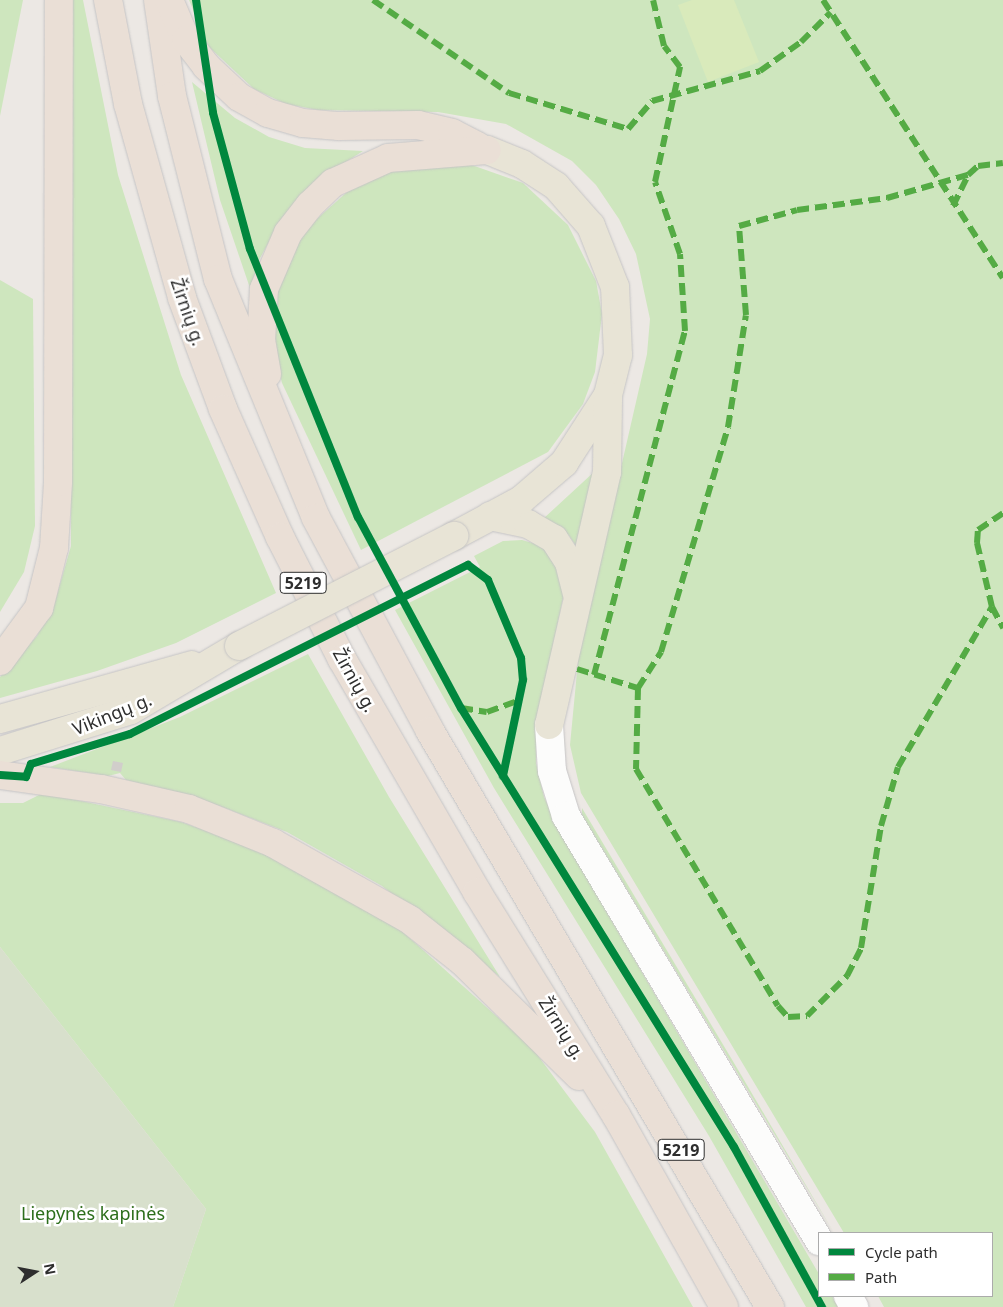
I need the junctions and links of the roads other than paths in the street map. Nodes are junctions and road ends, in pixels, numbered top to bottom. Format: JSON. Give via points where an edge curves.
{"nodes":[{"id":1,"x":59,"y":0,"type":"edge"},
{"id":2,"x":108,"y":0,"type":"edge"},
{"id":3,"x":158,"y":0,"type":"edge"},
{"id":4,"x":169,"y":0,"type":"edge"},
{"id":5,"x":486,"y":150,"type":"junction"},
{"id":6,"x":608,"y":395,"type":"junction"},
{"id":7,"x":277,"y":431,"type":"junction"},
{"id":8,"x":490,"y":516,"type":"junction"},
{"id":9,"x":578,"y":594,"type":"junction"},
{"id":10,"x":215,"y":658,"type":"junction"},
{"id":11,"x":0,"y":661,"type":"edge"},
{"id":12,"x":0,"y":720,"type":"edge"},
{"id":13,"x":549,"y":725,"type":"joint"},
{"id":14,"x":0,"y":751,"type":"edge"},
{"id":15,"x":0,"y":775,"type":"edge"},
{"id":16,"x":616,"y":1115,"type":"junction"},
{"id":17,"x":818,"y":1239,"type":"edge"},
{"id":18,"x":724,"y":1307,"type":"edge"},
{"id":19,"x":770,"y":1307,"type":"edge"}],
"edges":[{"from":1,"to":11,"type":"highway","via":[[58,482],[54,548],[39,608]]},
{"from":2,"to":16,"type":"highway","name":"Žirnių g.","number":"5219","via":[[128,104],[182,298],[223,409],[280,537],[367,702],[477,892]]},
{"from":3,"to":7,"type":"highway","number":"5219","via":[[172,96],[193,190],[218,279]]},
{"from":4,"to":5,"type":"highway","via":[[186,40],[206,66],[239,97],[268,113],[303,123],[339,126],[418,125],[452,133]]},
{"from":5,"to":6,"type":"main road","via":[[522,164],[556,186],[581,213],[601,245],[619,311],[618,355]]},
{"from":5,"to":7,"type":"highway","via":[[412,153],[361,168],[334,183],[288,233],[264,289],[261,341]]},
{"from":6,"to":8,"type":"main road","name":"Vikingų g.","via":[[564,463],[521,500]]},
{"from":6,"to":9,"type":"main road","via":[[607,472]]},
{"from":7,"to":19,"type":"highway","number":"5219","via":[[377,638]]},
{"from":8,"to":9,"type":"main road","via":[[528,524],[554,539],[569,562]]},
{"from":8,"to":10,"type":"main road","name":"Vikingų g.","bridge":true},
{"from":9,"to":13,"type":"main road"},
{"from":10,"to":12,"type":"main road","name":"Vikingų g."},
{"from":10,"to":14,"type":"main road","name":"Vikingų g.","via":[[132,710]]},
{"from":13,"to":17,"type":"street","via":[[552,772],[566,816]]},
{"from":15,"to":16,"type":"highway","via":[[101,789],[189,809],[273,843],[410,920],[447,949],[515,1011]]},
{"from":16,"to":18,"type":"highway","name":"Žirnių g.","number":"5219"}]}
